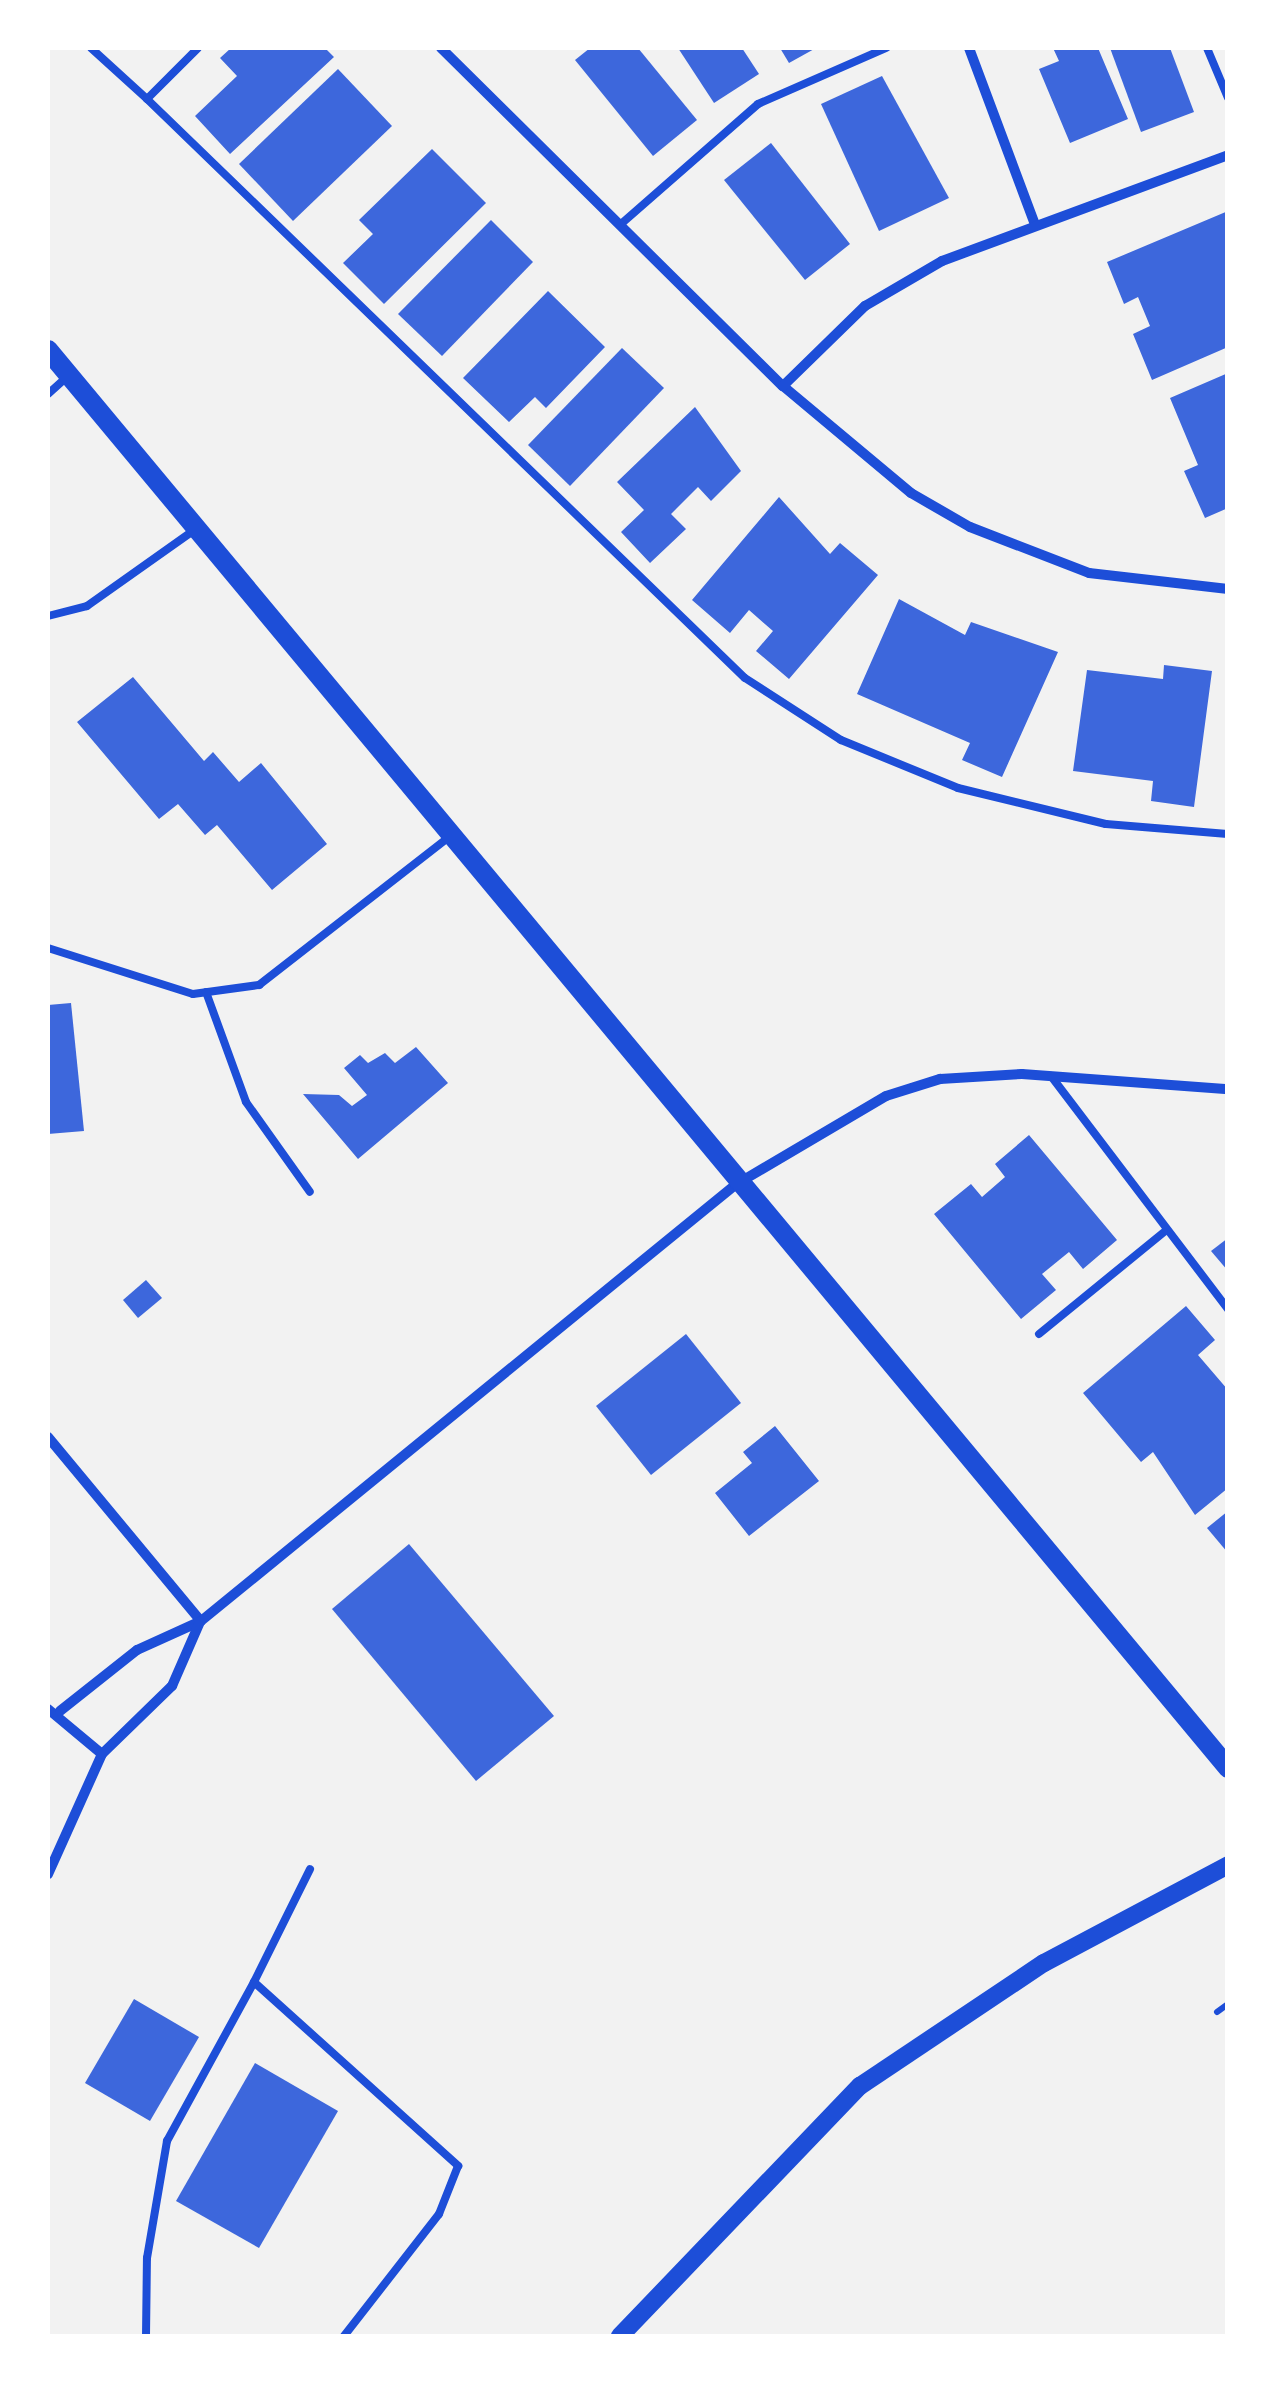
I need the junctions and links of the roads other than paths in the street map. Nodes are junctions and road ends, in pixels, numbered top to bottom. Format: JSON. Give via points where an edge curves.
{"nodes":[{"id":1,"x":91,"y":48,"type":"edge"},
{"id":2,"x":198,"y":48,"type":"edge"},
{"id":3,"x":442,"y":48,"type":"edge"},
{"id":4,"x":886,"y":48,"type":"edge"},
{"id":5,"x":969,"y":48,"type":"edge"},
{"id":6,"x":1207,"y":48,"type":"edge"},
{"id":7,"x":1228,"y":98,"type":"edge"},
{"id":8,"x":147,"y":99,"type":"junction"},
{"id":9,"x":1228,"y":154,"type":"edge"},
{"id":10,"x":1034,"y":222,"type":"junction"},
{"id":11,"x":620,"y":224,"type":"junction"},
{"id":12,"x":48,"y":350,"type":"edge"},
{"id":13,"x":69,"y":375,"type":"junction"},
{"id":14,"x":784,"y":386,"type":"junction"},
{"id":15,"x":48,"y":394,"type":"edge"},
{"id":16,"x":196,"y":529,"type":"junction"},
{"id":17,"x":1228,"y":589,"type":"edge"},
{"id":18,"x":48,"y":616,"type":"edge"},
{"id":19,"x":1228,"y":834,"type":"edge"},
{"id":20,"x":449,"y":837,"type":"junction"},
{"id":21,"x":48,"y":948,"type":"edge"},
{"id":22,"x":206,"y":992,"type":"junction"},
{"id":23,"x":1051,"y":1076,"type":"junction"},
{"id":24,"x":1228,"y":1089,"type":"edge"},
{"id":25,"x":735,"y":1185,"type":"junction"},
{"id":26,"x":310,"y":1192,"type":"dead end"},
{"id":27,"x":1164,"y":1232,"type":"junction"},
{"id":28,"x":1228,"y":1309,"type":"edge"},
{"id":29,"x":1039,"y":1334,"type":"dead end"},
{"id":30,"x":48,"y":1437,"type":"edge"},
{"id":31,"x":201,"y":1621,"type":"junction"},
{"id":32,"x":54,"y":1710,"type":"edge"},
{"id":33,"x":102,"y":1754,"type":"junction"},
{"id":34,"x":1228,"y":1768,"type":"edge"},
{"id":35,"x":1228,"y":1865,"type":"edge"},
{"id":36,"x":310,"y":1870,"type":"dead end"},
{"id":37,"x":48,"y":1874,"type":"edge"},
{"id":38,"x":254,"y":1982,"type":"junction"},
{"id":39,"x":146,"y":2336,"type":"edge"},
{"id":40,"x":344,"y":2336,"type":"edge"},
{"id":41,"x":620,"y":2336,"type":"edge"}],
"edges":[{"from":1,"to":8,"type":"lane"},
{"from":2,"to":8,"type":"lane"},
{"from":3,"to":11,"type":"street"},
{"from":4,"to":11,"type":"lane","via":[[758,104]]},
{"from":5,"to":10,"type":"street"},
{"from":6,"to":7,"type":"lane"},
{"from":8,"to":19,"type":"lane","via":[[745,678],[840,740],[958,788],[1106,824]]},
{"from":9,"to":10,"type":"street"},
{"from":10,"to":14,"type":"street","via":[[865,306]]},
{"from":11,"to":14,"type":"street"},
{"from":12,"to":13,"type":"main road"},
{"from":13,"to":15,"type":"lane"},
{"from":13,"to":16,"type":"main road"},
{"from":14,"to":17,"type":"street","via":[[884,473],[970,527],[1089,573]]},
{"from":16,"to":18,"type":"lane","via":[[87,606]]},
{"from":16,"to":20,"type":"main road"},
{"from":20,"to":22,"type":"lane","via":[[259,985]]},
{"from":20,"to":25,"type":"main road"},
{"from":21,"to":22,"type":"lane"},
{"from":22,"to":26,"type":"lane","via":[[246,1102]]},
{"from":23,"to":24,"type":"street"},
{"from":23,"to":25,"type":"street","via":[[940,1079],[886,1096]]},
{"from":23,"to":27,"type":"lane"},
{"from":25,"to":31,"type":"street"},
{"from":25,"to":34,"type":"main road"},
{"from":27,"to":28,"type":"lane"},
{"from":27,"to":29,"type":"lane"},
{"from":30,"to":31,"type":"street"},
{"from":31,"to":32,"type":"street","via":[[136,1650]]},
{"from":31,"to":33,"type":"street","via":[[172,1686]]},
{"from":32,"to":33,"type":"street"},
{"from":33,"to":37,"type":"street"},
{"from":35,"to":41,"type":"street","via":[[1044,1963],[860,2086]]},
{"from":36,"to":38,"type":"lane"},
{"from":38,"to":39,"type":"lane","via":[[167,2141],[147,2258]]},
{"from":38,"to":40,"type":"lane","via":[[458,2166],[439,2214]]}]}
